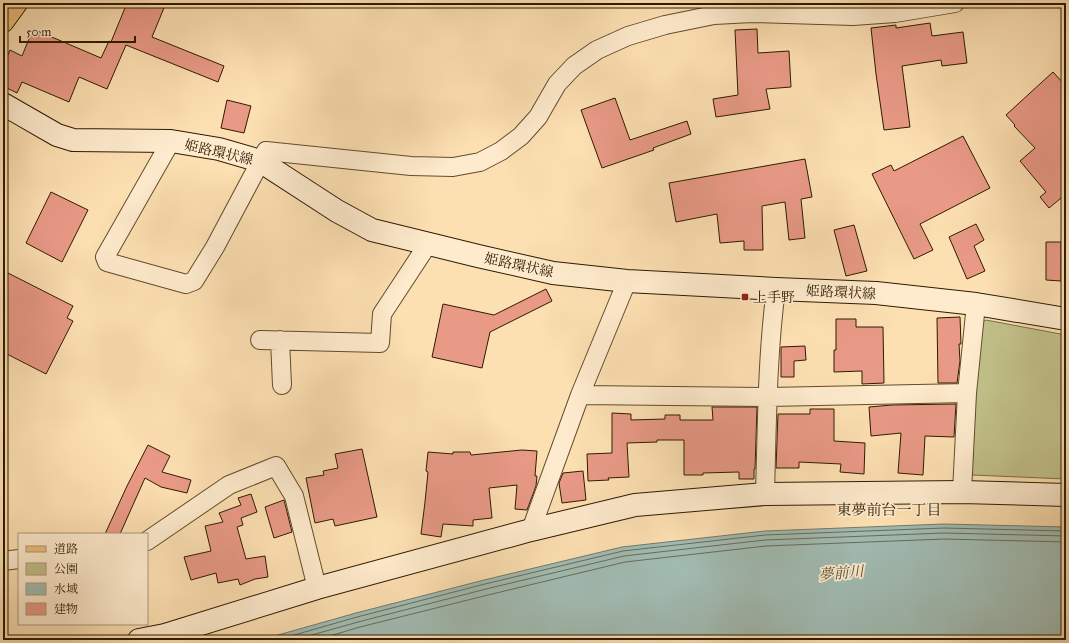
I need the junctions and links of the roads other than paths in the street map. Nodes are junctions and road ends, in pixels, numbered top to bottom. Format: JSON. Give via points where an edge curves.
{"nodes":[{"id":1,"x":16,"y":3,"type":"edge"},
{"id":2,"x":956,"y":3,"type":"edge"},
{"id":3,"x":3,"y":21,"type":"edge"},
{"id":4,"x":3,"y":104,"type":"edge"},
{"id":5,"x":172,"y":141,"type":"junction"},
{"id":6,"x":260,"y":161,"type":"junction"},
{"id":7,"x":428,"y":244,"type":"junction"},
{"id":8,"x":627,"y":281,"type":"junction"},
{"id":9,"x":776,"y":289,"type":"junction"},
{"id":10,"x":976,"y":304,"type":"junction"},
{"id":11,"x":1066,"y":319,"type":"edge"},
{"id":12,"x":260,"y":340,"type":"dead end"},
{"id":13,"x":280,"y":340,"type":"junction"},
{"id":14,"x":282,"y":385,"type":"dead end"},
{"id":15,"x":968,"y":393,"type":"junction"},
{"id":16,"x":580,"y":396,"type":"junction"},
{"id":17,"x":768,"y":397,"type":"junction"},
{"id":18,"x":962,"y":492,"type":"junction"},
{"id":19,"x":765,"y":494,"type":"junction"},
{"id":20,"x":1066,"y":495,"type":"edge"},
{"id":21,"x":531,"y":530,"type":"junction"},
{"id":22,"x":148,"y":540,"type":"edge"},
{"id":23,"x":18,"y":559,"type":"edge"},
{"id":24,"x":3,"y":561,"type":"edge"},
{"id":25,"x":317,"y":588,"type":"junction"},
{"id":26,"x":139,"y":640,"type":"edge"}],
"edges":[{"from":1,"to":3,"type":"main road"},
{"from":2,"to":6,"type":"street","via":[[895,13],[853,16],[752,13],[714,15],[628,36],[597,50],[574,66],[557,84],[538,117],[521,136],[480,162],[453,167],[411,166],[266,151]]},
{"from":4,"to":5,"type":"main road","name":"姫路環状線","via":[[57,135],[74,140]]},
{"from":5,"to":6,"type":"main road","name":"姫路環状線","via":[[219,149]]},
{"from":5,"to":6,"type":"street","via":[[106,257],[107,262],[186,284],[194,281],[215,247]]},
{"from":6,"to":7,"type":"main road","name":"姫路環状線","via":[[337,211],[372,230]]},
{"from":7,"to":8,"type":"main road","name":"姫路環状線","via":[[553,273]]},
{"from":7,"to":13,"type":"street","via":[[382,314],[380,343]]},
{"from":8,"to":9,"type":"main road","name":"姫路環状線"},
{"from":8,"to":16,"type":"street"},
{"from":9,"to":10,"type":"main road","name":"姫路環状線","via":[[876,293]]},
{"from":9,"to":17,"type":"street"},
{"from":10,"to":11,"type":"main road","name":"姫路環状線"},
{"from":10,"to":15,"type":"street"},
{"from":12,"to":13,"type":"street"},
{"from":13,"to":14,"type":"street"},
{"from":15,"to":17,"type":"street"},
{"from":15,"to":18,"type":"street"},
{"from":16,"to":17,"type":"street"},
{"from":16,"to":21,"type":"street"},
{"from":17,"to":19,"type":"street"},
{"from":18,"to":19,"type":"main road"},
{"from":18,"to":20,"type":"main road"},
{"from":19,"to":21,"type":"main road","via":[[635,505]]},
{"from":21,"to":25,"type":"main road"},
{"from":22,"to":25,"type":"street","via":[[230,485],[276,466],[294,496]]},
{"from":23,"to":24,"type":"street"},
{"from":25,"to":26,"type":"main road","via":[[165,635]]}]}
